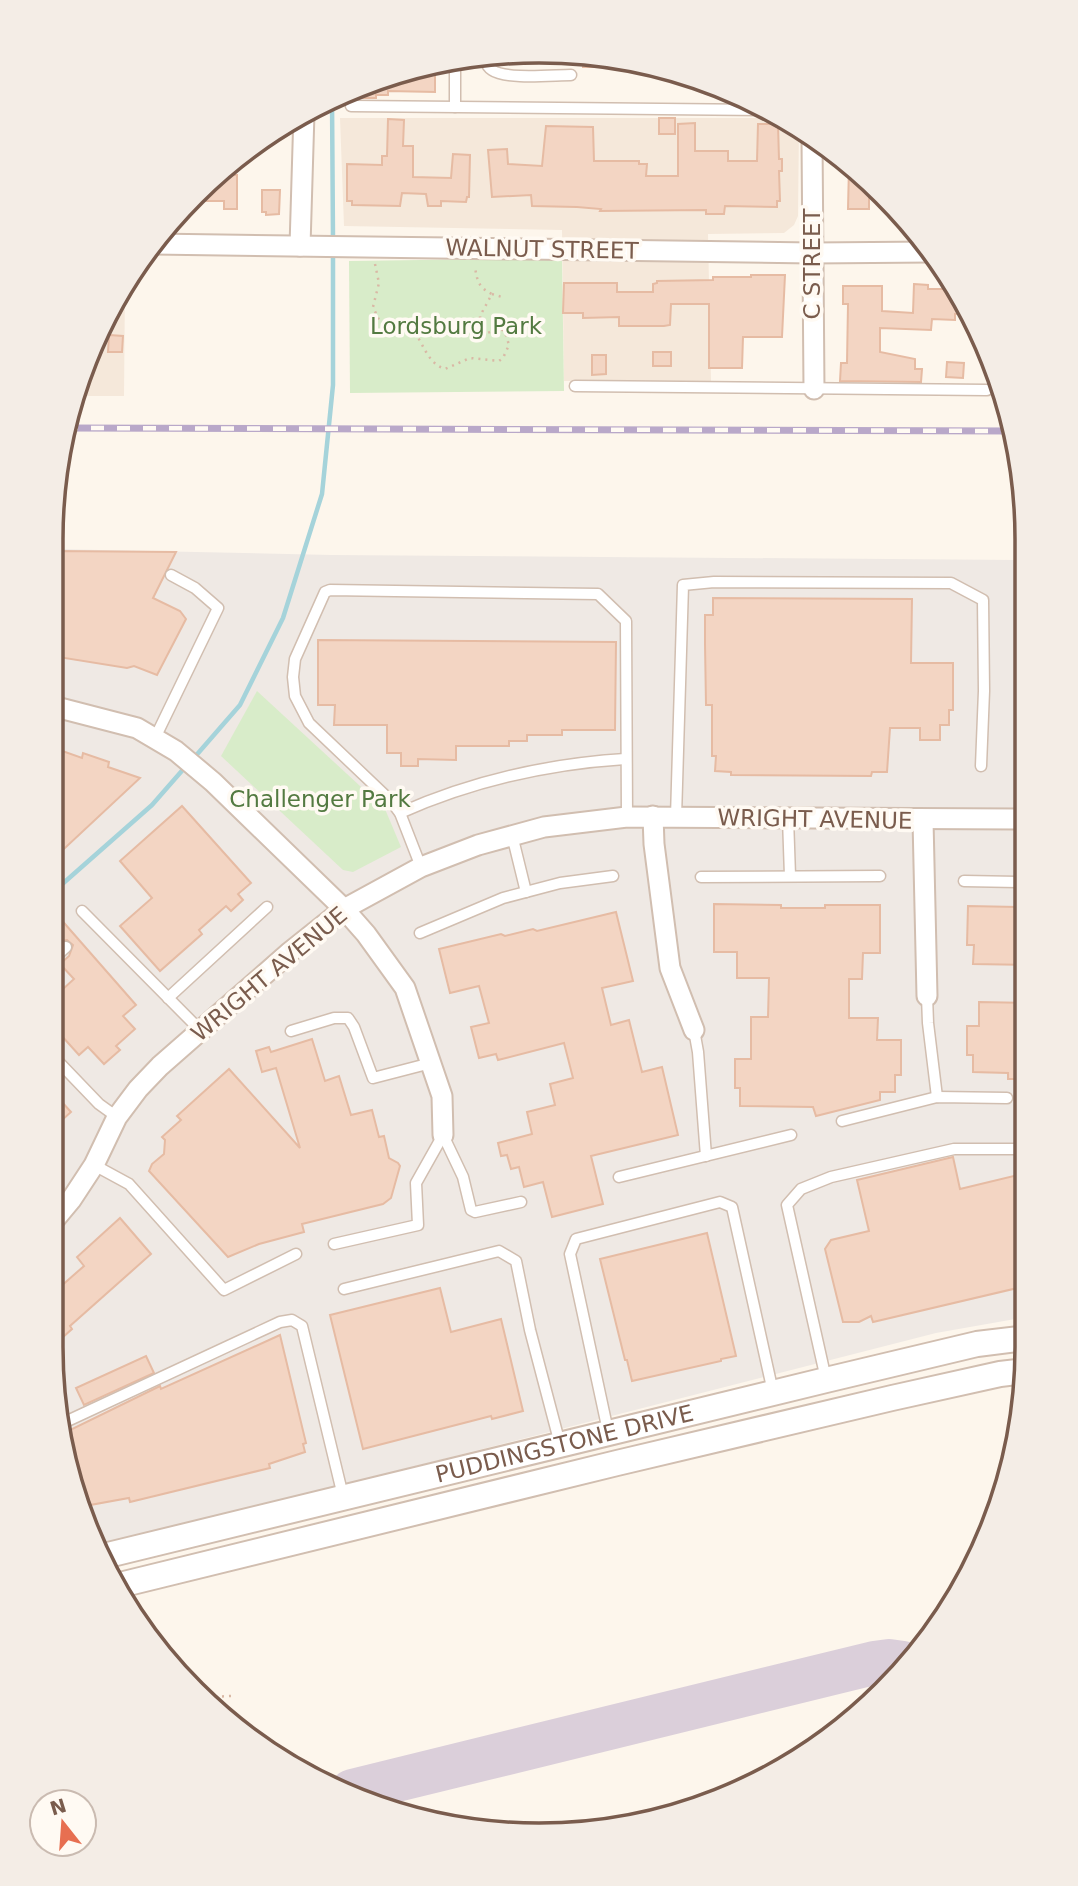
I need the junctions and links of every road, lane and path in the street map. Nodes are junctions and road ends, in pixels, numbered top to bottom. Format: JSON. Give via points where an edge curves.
{"nodes":[{"id":1,"x":488,"y":66,"type":"edge"},
{"id":2,"x":455,"y":71,"type":"edge"},
{"id":3,"x":572,"y":75,"type":"dead end"},
{"id":4,"x":351,"y":106,"type":"dead end"},
{"id":5,"x":455,"y":107,"type":"junction"},
{"id":6,"x":745,"y":110,"type":"edge"},
{"id":7,"x":304,"y":125,"type":"edge"},
{"id":8,"x":812,"y":149,"type":"edge"},
{"id":9,"x":165,"y":244,"type":"edge"},
{"id":10,"x":309,"y":246,"type":"junction"},
{"id":11,"x":812,"y":253,"type":"junction"},
{"id":12,"x":920,"y":253,"type":"edge"},
{"id":13,"x":374,"y":260,"type":"dead end"},
{"id":14,"x":474,"y":262,"type":"dead end"},
{"id":15,"x":492,"y":294,"type":"junction"},
{"id":16,"x":502,"y":297,"type":"dead end"},
{"id":17,"x":575,"y":386,"type":"dead end"},
{"id":18,"x":814,"y":390,"type":"junction"},
{"id":19,"x":987,"y":390,"type":"dead end"},
{"id":20,"x":171,"y":575,"type":"dead end"},
{"id":21,"x":63,"y":709,"type":"edge"},
{"id":22,"x":155,"y":738,"type":"junction"},
{"id":23,"x":625,"y":759,"type":"junction"},
{"id":24,"x":981,"y":766,"type":"dead end"},
{"id":25,"x":400,"y":813,"type":"junction"},
{"id":26,"x":653,"y":816,"type":"junction"},
{"id":27,"x":627,"y":817,"type":"junction"},
{"id":28,"x":676,"y":817,"type":"junction"},
{"id":29,"x":788,"y":818,"type":"junction"},
{"id":30,"x":1015,"y":819,"type":"edge"},
{"id":31,"x":923,"y":820,"type":"junction"},
{"id":32,"x":512,"y":835,"type":"junction"},
{"id":33,"x":421,"y":867,"type":"junction"},
{"id":34,"x":612,"y":876,"type":"dead end"},
{"id":35,"x":790,"y":876,"type":"junction"},
{"id":36,"x":880,"y":876,"type":"dead end"},
{"id":37,"x":701,"y":877,"type":"dead end"},
{"id":38,"x":964,"y":881,"type":"dead end"},
{"id":39,"x":1015,"y":882,"type":"edge"},
{"id":40,"x":526,"y":892,"type":"junction"},
{"id":41,"x":267,"y":907,"type":"dead end"},
{"id":42,"x":344,"y":909,"type":"junction"},
{"id":43,"x":82,"y":911,"type":"dead end"},
{"id":44,"x":421,"y":933,"type":"dead end"},
{"id":45,"x":66,"y":947,"type":"dead end"},
{"id":46,"x":63,"y":950,"type":"edge"},
{"id":47,"x":927,"y":996,"type":"joint"},
{"id":48,"x":168,"y":998,"type":"junction"},
{"id":49,"x":200,"y":1030,"type":"junction"},
{"id":50,"x":694,"y":1030,"type":"joint"},
{"id":51,"x":290,"y":1031,"type":"dead end"},
{"id":52,"x":431,"y":1063,"type":"junction"},
{"id":53,"x":63,"y":1066,"type":"edge"},
{"id":54,"x":937,"y":1097,"type":"junction"},
{"id":55,"x":1007,"y":1098,"type":"dead end"},
{"id":56,"x":117,"y":1117,"type":"junction"},
{"id":57,"x":842,"y":1121,"type":"dead end"},
{"id":58,"x":443,"y":1135,"type":"junction"},
{"id":59,"x":791,"y":1135,"type":"dead end"},
{"id":60,"x":1015,"y":1149,"type":"edge"},
{"id":61,"x":706,"y":1156,"type":"junction"},
{"id":62,"x":94,"y":1165,"type":"junction"},
{"id":63,"x":618,"y":1177,"type":"dead end"},
{"id":64,"x":520,"y":1202,"type":"dead end"},
{"id":65,"x":63,"y":1210,"type":"edge"},
{"id":66,"x":334,"y":1244,"type":"dead end"},
{"id":67,"x":296,"y":1254,"type":"dead end"},
{"id":68,"x":344,"y":1289,"type":"dead end"},
{"id":69,"x":1015,"y":1339,"type":"edge"},
{"id":70,"x":1014,"y":1372,"type":"edge"},
{"id":71,"x":826,"y":1380,"type":"junction"},
{"id":72,"x":773,"y":1392,"type":"junction"},
{"id":73,"x":69,"y":1420,"type":"edge"},
{"id":74,"x":608,"y":1433,"type":"junction"},
{"id":75,"x":560,"y":1445,"type":"junction"},
{"id":76,"x":343,"y":1497,"type":"junction"},
{"id":77,"x":110,"y":1554,"type":"edge"},
{"id":78,"x":127,"y":1584,"type":"edge"},
{"id":79,"x":231,"y":1696,"type":"dead end"},
{"id":80,"x":216,"y":1697,"type":"edge"}],
"edges":[{"from":1,"to":3,"type":"lane","via":[[503,75]]},
{"from":2,"to":5,"type":"lane"},
{"from":4,"to":5,"type":"lane"},
{"from":5,"to":6,"type":"lane"},
{"from":7,"to":10,"type":"street"},
{"from":8,"to":11,"type":"street","name":"C STREET"},
{"from":9,"to":10,"type":"street","name":"WALNUT STREET"},
{"from":10,"to":11,"type":"street","name":"WALNUT STREET"},
{"from":11,"to":12,"type":"street","name":"WALNUT STREET"},
{"from":11,"to":18,"type":"street","name":"C STREET"},
{"from":13,"to":15,"type":"path","via":[[379,283],[375,314],[386,324],[413,330],[428,357],[445,369],[470,358],[503,358],[509,345],[505,331],[487,333],[479,322]]},
{"from":14,"to":15,"type":"path","via":[[479,284]]},
{"from":15,"to":16,"type":"path"},
{"from":17,"to":18,"type":"lane"},
{"from":18,"to":19,"type":"lane"},
{"from":20,"to":22,"type":"lane","via":[[218,608]]},
{"from":21,"to":22,"type":"street","via":[[137,728]]},
{"from":22,"to":42,"type":"street","via":[[204,775]]},
{"from":23,"to":25,"type":"lane","via":[[506,776]]},
{"from":23,"to":25,"type":"lane","via":[[626,621],[598,594],[330,590],[325,592],[295,659],[295,696],[309,723]]},
{"from":23,"to":27,"type":"lane"},
{"from":24,"to":28,"type":"lane","via":[[983,600],[951,583],[683,585]]},
{"from":25,"to":33,"type":"lane"},
{"from":26,"to":27,"type":"street","name":"WRIGHT AVENUE"},
{"from":26,"to":28,"type":"street","name":"WRIGHT AVENUE"},
{"from":26,"to":50,"type":"street","via":[[670,968]]},
{"from":27,"to":32,"type":"street","name":"WRIGHT AVENUE"},
{"from":28,"to":29,"type":"street","name":"WRIGHT AVENUE"},
{"from":29,"to":31,"type":"street","name":"WRIGHT AVENUE"},
{"from":29,"to":35,"type":"lane"},
{"from":30,"to":31,"type":"street","name":"WRIGHT AVENUE"},
{"from":31,"to":47,"type":"street"},
{"from":32,"to":33,"type":"street","name":"WRIGHT AVENUE"},
{"from":32,"to":40,"type":"lane"},
{"from":33,"to":42,"type":"street","name":"WRIGHT AVENUE"},
{"from":34,"to":40,"type":"lane"},
{"from":35,"to":36,"type":"lane"},
{"from":35,"to":37,"type":"lane"},
{"from":38,"to":39,"type":"lane"},
{"from":40,"to":44,"type":"lane"},
{"from":41,"to":48,"type":"lane"},
{"from":42,"to":49,"type":"street","name":"WRIGHT AVENUE"},
{"from":42,"to":52,"type":"street","via":[[405,989]]},
{"from":43,"to":48,"type":"lane"},
{"from":45,"to":46,"type":"lane"},
{"from":47,"to":54,"type":"lane"},
{"from":48,"to":49,"type":"lane"},
{"from":49,"to":56,"type":"street","name":"WRIGHT AVENUE","via":[[138,1089]]},
{"from":50,"to":61,"type":"lane"},
{"from":51,"to":52,"type":"lane","via":[[348,1018],[373,1077]]},
{"from":52,"to":58,"type":"street","via":[[442,1096]]},
{"from":53,"to":56,"type":"lane"},
{"from":54,"to":55,"type":"lane"},
{"from":54,"to":57,"type":"lane"},
{"from":56,"to":62,"type":"street","name":"WRIGHT AVENUE"},
{"from":58,"to":64,"type":"lane","via":[[463,1177],[471,1210]]},
{"from":58,"to":66,"type":"lane","via":[[416,1183],[418,1225]]},
{"from":59,"to":61,"type":"lane"},
{"from":60,"to":71,"type":"lane","via":[[954,1149],[831,1177],[801,1189],[787,1205]]},
{"from":61,"to":63,"type":"lane"},
{"from":62,"to":65,"type":"street","name":"WRIGHT AVENUE"},
{"from":62,"to":67,"type":"lane","via":[[129,1184],[224,1290]]},
{"from":68,"to":75,"type":"lane","via":[[499,1251],[516,1261]]},
{"from":69,"to":71,"type":"street","name":"PUDDINGSTONE DRIVE"},
{"from":70,"to":78,"type":"street","name":"PUDDINGSTONE DRIVE","via":[[630,1460]]},
{"from":71,"to":72,"type":"street","name":"PUDDINGSTONE DRIVE"},
{"from":72,"to":74,"type":"street","name":"PUDDINGSTONE DRIVE"},
{"from":72,"to":74,"type":"lane","via":[[732,1207],[720,1202],[576,1240],[570,1254]]},
{"from":73,"to":76,"type":"lane","via":[[292,1320],[302,1326]]},
{"from":74,"to":75,"type":"street","name":"PUDDINGSTONE DRIVE"},
{"from":75,"to":76,"type":"street","name":"PUDDINGSTONE DRIVE"},
{"from":76,"to":77,"type":"street","name":"PUDDINGSTONE DRIVE"},
{"from":79,"to":80,"type":"path"}]}
